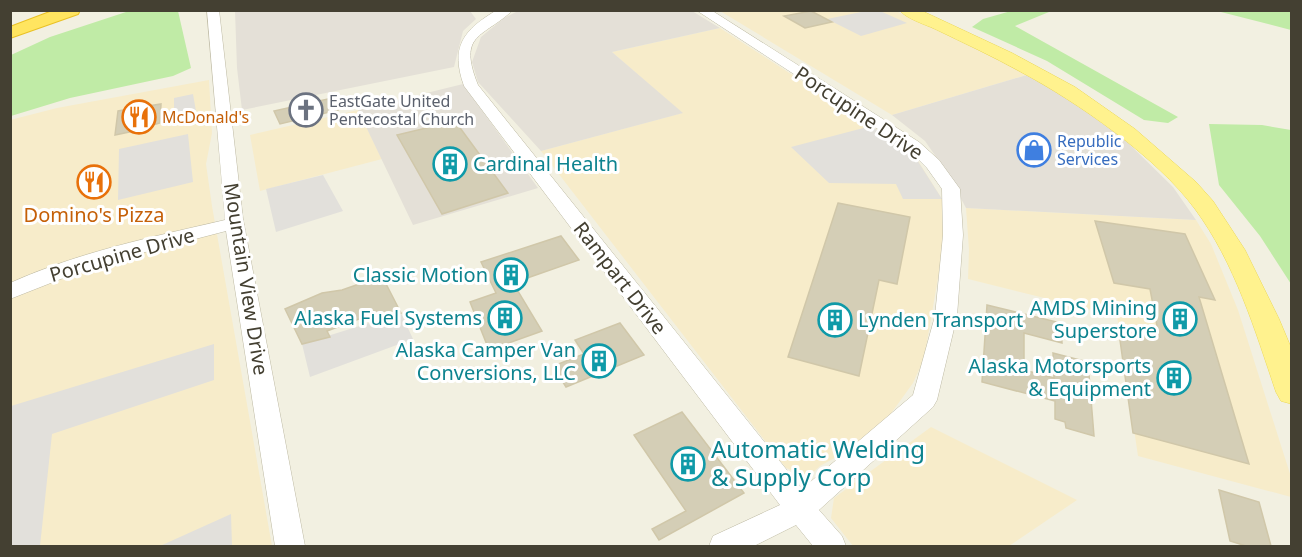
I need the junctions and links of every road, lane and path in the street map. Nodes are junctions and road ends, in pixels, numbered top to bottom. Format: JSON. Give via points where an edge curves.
{"nodes":[{"id":1,"x":44,"y":10,"type":"edge"},
{"id":2,"x":72,"y":10,"type":"edge"},
{"id":3,"x":213,"y":10,"type":"edge"},
{"id":4,"x":507,"y":10,"type":"edge"},
{"id":5,"x":702,"y":10,"type":"edge"},
{"id":6,"x":906,"y":10,"type":"edge"},
{"id":7,"x":10,"y":22,"type":"edge"},
{"id":8,"x":10,"y":33,"type":"edge"},
{"id":9,"x":235,"y":223,"type":"junction"},
{"id":10,"x":10,"y":292,"type":"edge"},
{"id":11,"x":1292,"y":392,"type":"edge"},
{"id":12,"x":800,"y":509,"type":"junction"},
{"id":13,"x":290,"y":546,"type":"edge"},
{"id":14,"x":724,"y":546,"type":"edge"},
{"id":15,"x":831,"y":546,"type":"edge"}],
"edges":[{"from":1,"to":7,"type":"highway"},
{"from":2,"to":8,"type":"highway"},
{"from":3,"to":9,"type":"street","name":"Mountain View Drive"},
{"from":4,"to":12,"type":"street","name":"Rampart Drive","via":[[476,30],[467,42],[462,53],[463,65],[471,87]]},
{"from":5,"to":12,"type":"street","name":"Porcupine Drive","via":[[913,145],[951,189],[953,237],[946,316],[924,400]]},
{"from":6,"to":11,"type":"main road","via":[[1070,90],[1122,126],[1176,175],[1204,205],[1258,299]]},
{"from":9,"to":10,"type":"street","name":"Porcupine Drive","via":[[87,262]]},
{"from":9,"to":13,"type":"street","name":"Mountain View Drive"},
{"from":12,"to":14,"type":"street","name":"Porcupine Drive"},
{"from":12,"to":15,"type":"street","name":"Rampart Drive"}]}
